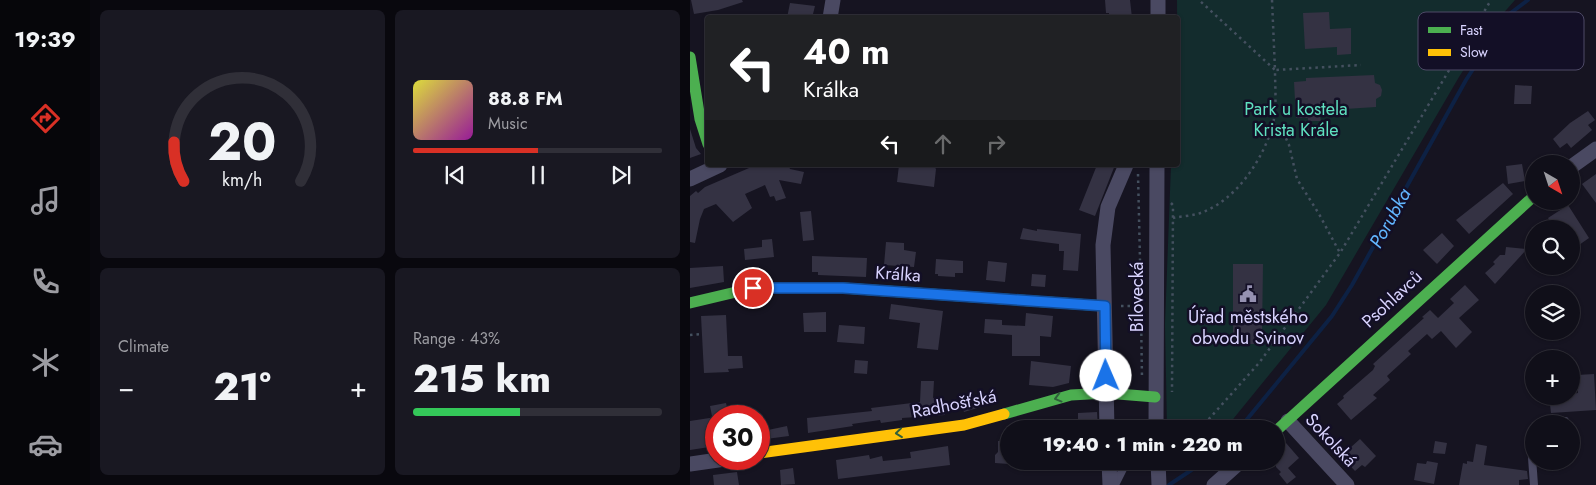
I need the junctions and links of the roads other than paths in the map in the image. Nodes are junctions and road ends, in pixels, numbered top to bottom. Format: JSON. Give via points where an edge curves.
{"nodes":[{"id":1,"x":833,"y":0,"type":"edge"},
{"id":2,"x":1158,"y":0,"type":"edge"},
{"id":3,"x":830,"y":15,"type":"edge"},
{"id":4,"x":1158,"y":15,"type":"edge"},
{"id":5,"x":690,"y":57,"type":"edge"},
{"id":6,"x":705,"y":135,"type":"edge"},
{"id":7,"x":1596,"y":148,"type":"edge"},
{"id":8,"x":1580,"y":161,"type":"edge"},
{"id":9,"x":714,"y":167,"type":"edge"},
{"id":10,"x":1125,"y":167,"type":"edge"},
{"id":11,"x":1157,"y":167,"type":"edge"},
{"id":12,"x":690,"y":179,"type":"edge"},
{"id":13,"x":1525,"y":204,"type":"edge"},
{"id":14,"x":690,"y":303,"type":"edge"},
{"id":15,"x":1105,"y":306,"type":"junction"},
{"id":16,"x":1106,"y":393,"type":"junction"},
{"id":17,"x":1152,"y":397,"type":"junction"},
{"id":18,"x":1108,"y":420,"type":"edge"},
{"id":19,"x":1155,"y":420,"type":"edge"},
{"id":20,"x":1285,"y":423,"type":"edge"},
{"id":21,"x":1285,"y":429,"type":"edge"},
{"id":22,"x":770,"y":451,"type":"edge"},
{"id":23,"x":705,"y":462,"type":"edge"},
{"id":24,"x":690,"y":464,"type":"edge"},
{"id":25,"x":1109,"y":470,"type":"edge"},
{"id":26,"x":1122,"y":470,"type":"edge"},
{"id":27,"x":1232,"y":470,"type":"edge"},
{"id":28,"x":1533,"y":470,"type":"edge"},
{"id":29,"x":1110,"y":485,"type":"edge"},
{"id":30,"x":1115,"y":485,"type":"edge"},
{"id":31,"x":1214,"y":485,"type":"edge"},
{"id":32,"x":1347,"y":485,"type":"edge"},
{"id":33,"x":1534,"y":485,"type":"edge"}],
"edges":[{"from":1,"to":3,"type":"street"},
{"from":2,"to":4,"type":"street"},
{"from":5,"to":6,"type":"street"},
{"from":7,"to":8,"type":"street"},
{"from":9,"to":12,"type":"street"},
{"from":10,"to":15,"type":"street","via":[[1108,207],[1104,245]]},
{"from":11,"to":17,"type":"street","name":"Bílovecká"},
{"from":13,"to":20,"type":"street","name":"Psohlavců"},
{"from":14,"to":15,"type":"street","name":"Králka","via":[[753,288],[843,288]]},
{"from":15,"to":16,"type":"street"},
{"from":16,"to":17,"type":"street","name":"Radhošťská"},
{"from":16,"to":18,"type":"street"},
{"from":16,"to":22,"type":"street","name":"Radhošťská","one_way":true,"via":[[1071,395],[964,424]]},
{"from":17,"to":19,"type":"street","name":"Bílovecká"},
{"from":21,"to":32,"type":"street","name":"Sokolská"},
{"from":23,"to":24,"type":"street"},
{"from":25,"to":29,"type":"street"},
{"from":26,"to":30,"type":"lane"},
{"from":27,"to":31,"type":"street"},
{"from":28,"to":33,"type":"lane"}]}
